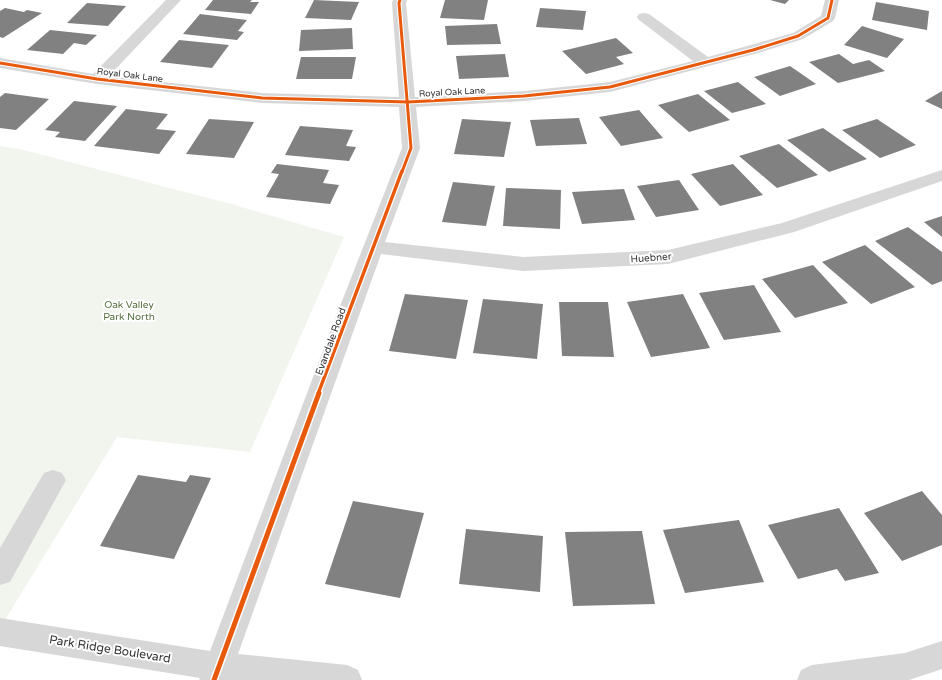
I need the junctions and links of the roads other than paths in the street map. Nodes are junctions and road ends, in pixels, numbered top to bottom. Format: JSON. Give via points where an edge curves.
{"nodes":[{"id":1,"x":174,"y":0,"type":"edge"},
{"id":2,"x":400,"y":0,"type":"edge"},
{"id":3,"x":832,"y":0,"type":"edge"},
{"id":4,"x":644,"y":17,"type":"dead end"},
{"id":5,"x":705,"y":62,"type":"junction"},
{"id":6,"x":0,"y":63,"type":"edge"},
{"id":7,"x":97,"y":79,"type":"junction"},
{"id":8,"x":408,"y":102,"type":"junction"},
{"id":9,"x":942,"y":175,"type":"edge"},
{"id":10,"x":373,"y":247,"type":"junction"},
{"id":11,"x":53,"y":480,"type":"dead end"},
{"id":12,"x":0,"y":573,"type":"edge"},
{"id":13,"x":0,"y":632,"type":"edge"},
{"id":14,"x":942,"y":655,"type":"edge"},
{"id":15,"x":217,"y":673,"type":"edge"},
{"id":16,"x":347,"y":680,"type":"edge"},
{"id":17,"x":818,"y":680,"type":"edge"}],
"edges":[{"from":1,"to":7,"type":"street"},
{"from":2,"to":8,"type":"street","name":"Evandale Road"},
{"from":3,"to":5,"type":"street","name":"Royal Oak Lane","via":[[828,18],[798,36]]},
{"from":4,"to":5,"type":"street"},
{"from":5,"to":8,"type":"street","name":"Royal Oak Lane","via":[[610,87],[524,96]]},
{"from":6,"to":7,"type":"street","name":"Royal Oak Lane"},
{"from":7,"to":8,"type":"street","name":"Royal Oak Lane","via":[[262,98]]},
{"from":8,"to":10,"type":"street","name":"Evandale Road","via":[[411,148]]},
{"from":9,"to":10,"type":"street","name":"Huebner","via":[[787,228],[668,257],[523,264]]},
{"from":10,"to":15,"type":"street","name":"Evandale Road"},
{"from":11,"to":12,"type":"street"},
{"from":13,"to":15,"type":"street","name":"Park Ridge Boulevard"},
{"from":14,"to":17,"type":"street","via":[[905,667]]},
{"from":15,"to":16,"type":"street","name":"Park Ridge Boulevard"}]}
